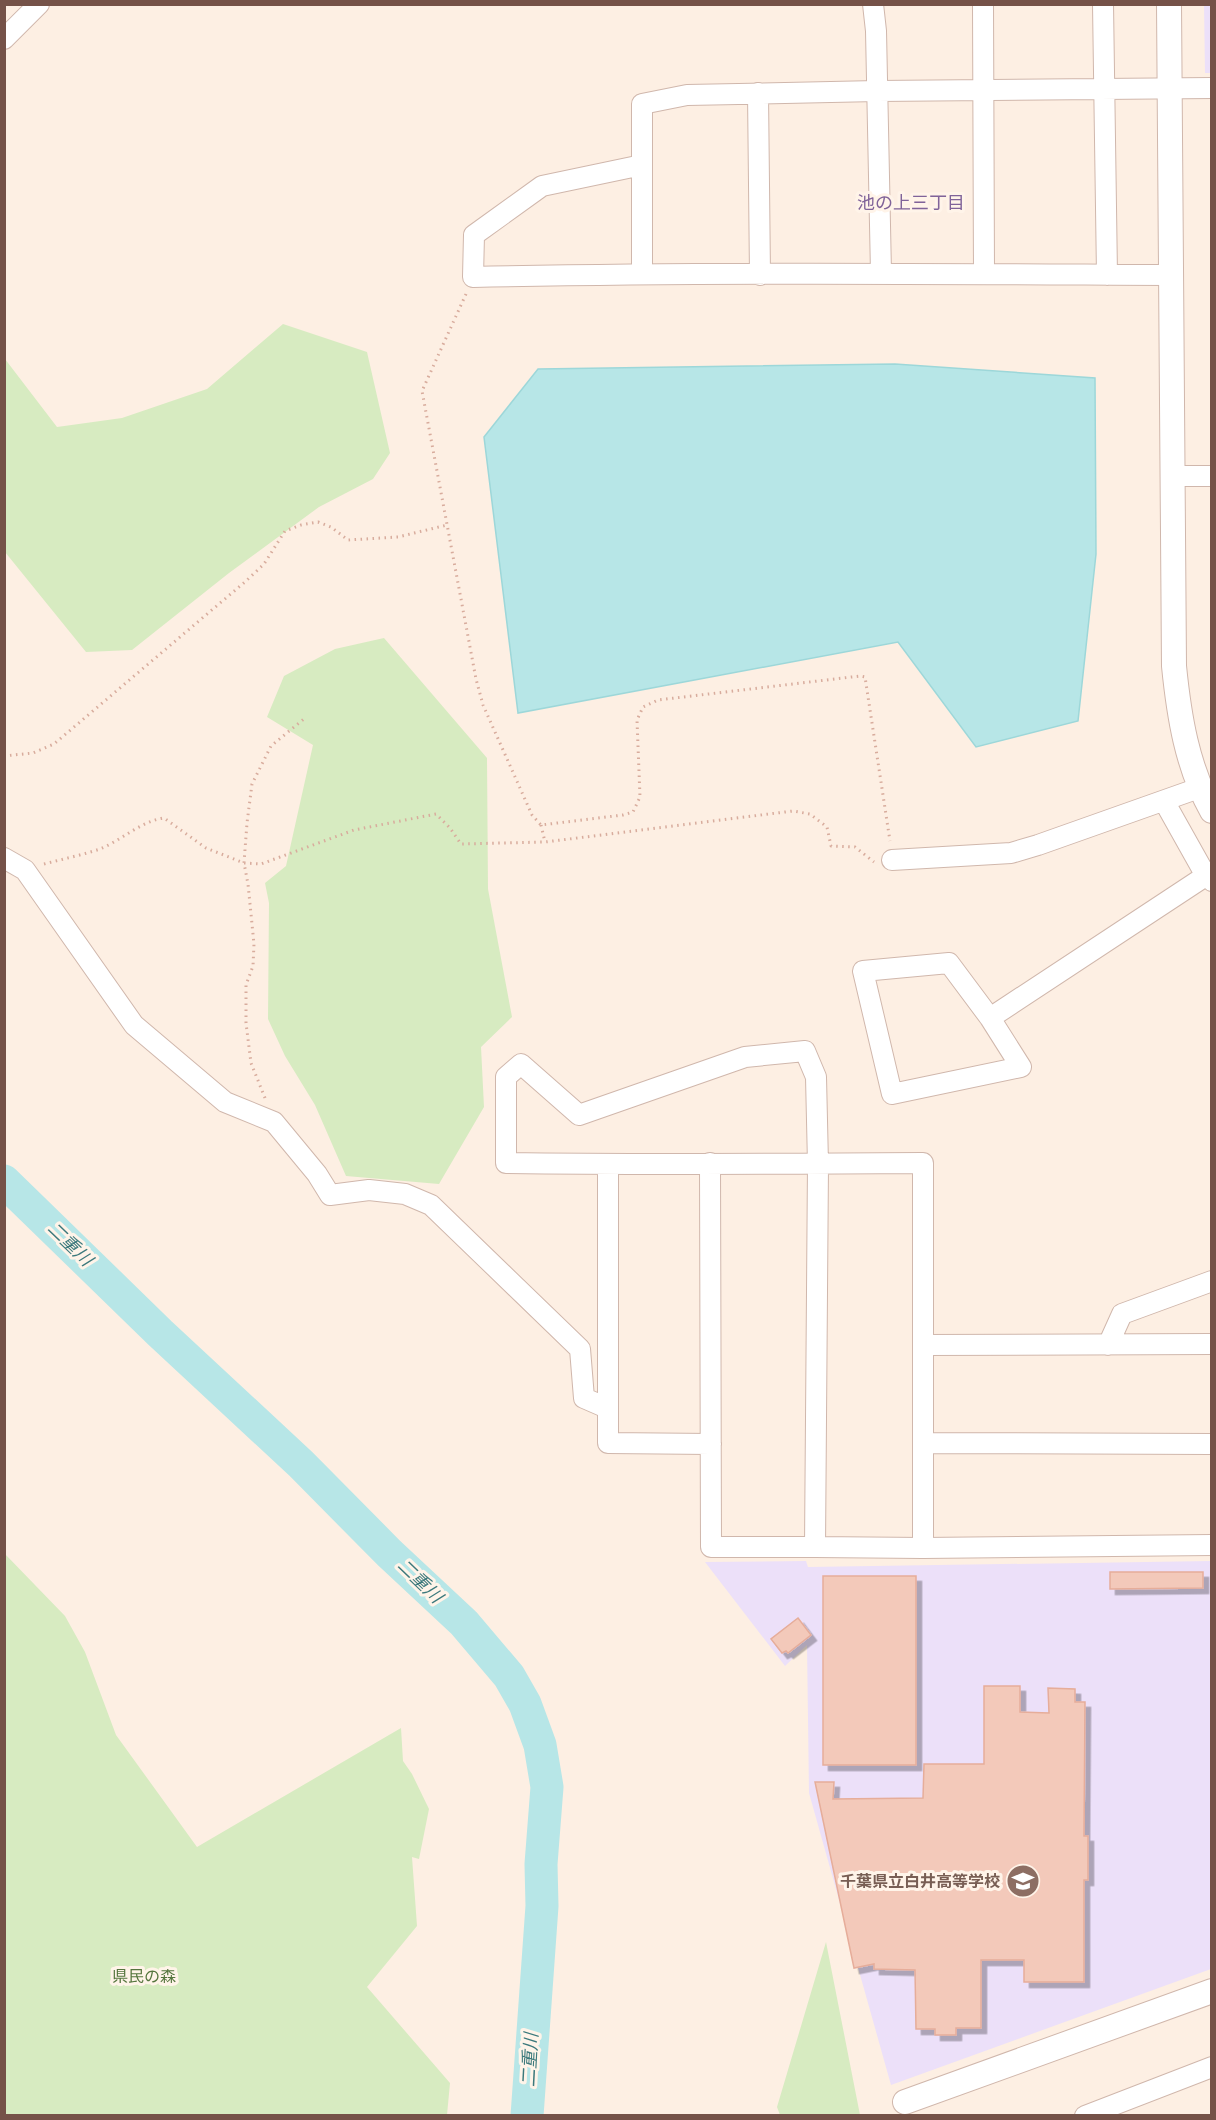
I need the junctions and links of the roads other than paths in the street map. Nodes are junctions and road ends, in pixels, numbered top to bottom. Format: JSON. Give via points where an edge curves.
{"nodes":[{"id":1,"x":39,"y":4,"type":"edge"},
{"id":2,"x":873,"y":4,"type":"edge"},
{"id":3,"x":983,"y":4,"type":"edge"},
{"id":4,"x":1103,"y":4,"type":"edge"},
{"id":5,"x":1169,"y":4,"type":"edge"},
{"id":6,"x":4,"y":39,"type":"edge"},
{"id":7,"x":1212,"y":88,"type":"edge"},
{"id":8,"x":1170,"y":89,"type":"junction"},
{"id":9,"x":982,"y":90,"type":"junction"},
{"id":10,"x":1104,"y":90,"type":"junction"},
{"id":11,"x":877,"y":91,"type":"junction"},
{"id":12,"x":758,"y":93,"type":"junction"},
{"id":13,"x":642,"y":165,"type":"junction"},
{"id":14,"x":642,"y":273,"type":"junction"},
{"id":15,"x":880,"y":273,"type":"junction"},
{"id":16,"x":984,"y":273,"type":"junction"},
{"id":17,"x":760,"y":275,"type":"junction"},
{"id":18,"x":1107,"y":275,"type":"junction"},
{"id":19,"x":1173,"y":275,"type":"junction"},
{"id":20,"x":1174,"y":476,"type":"junction"},
{"id":21,"x":1212,"y":476,"type":"edge"},
{"id":22,"x":1198,"y":788,"type":"junction"},
{"id":23,"x":1164,"y":801,"type":"junction"},
{"id":24,"x":1212,"y":811,"type":"edge"},
{"id":25,"x":4,"y":858,"type":"edge"},
{"id":26,"x":892,"y":860,"type":"road end"},
{"id":27,"x":1209,"y":878,"type":"edge"},
{"id":28,"x":990,"y":1018,"type":"junction"},
{"id":29,"x":710,"y":1163,"type":"junction"},
{"id":30,"x":818,"y":1164,"type":"junction"},
{"id":31,"x":608,"y":1165,"type":"junction"},
{"id":32,"x":1212,"y":1281,"type":"edge"},
{"id":33,"x":1212,"y":1344,"type":"edge"},
{"id":34,"x":923,"y":1345,"type":"junction"},
{"id":35,"x":1108,"y":1345,"type":"junction"},
{"id":36,"x":608,"y":1408,"type":"junction"},
{"id":37,"x":923,"y":1443,"type":"junction"},
{"id":38,"x":711,"y":1444,"type":"junction"},
{"id":39,"x":1212,"y":1444,"type":"edge"},
{"id":40,"x":1212,"y":1545,"type":"edge"},
{"id":41,"x":814,"y":1547,"type":"junction"},
{"id":42,"x":923,"y":1548,"type":"junction"},
{"id":43,"x":1212,"y":1991,"type":"edge"},
{"id":44,"x":1212,"y":2067,"type":"edge"},
{"id":45,"x":908,"y":2109,"type":"edge"},
{"id":46,"x":1084,"y":2115,"type":"edge"}],
"edges":[{"from":1,"to":6,"type":"street"},
{"from":2,"to":11,"type":"street"},
{"from":3,"to":9,"type":"street"},
{"from":4,"to":10,"type":"street"},
{"from":5,"to":8,"type":"street"},
{"from":7,"to":8,"type":"street"},
{"from":8,"to":10,"type":"street"},
{"from":8,"to":19,"type":"street"},
{"from":9,"to":10,"type":"street"},
{"from":9,"to":11,"type":"street"},
{"from":9,"to":16,"type":"street"},
{"from":10,"to":18,"type":"street"},
{"from":11,"to":12,"type":"street"},
{"from":11,"to":15,"type":"street"},
{"from":12,"to":13,"type":"street","via":[[687,95],[642,104]]},
{"from":12,"to":17,"type":"street"},
{"from":13,"to":14,"type":"street"},
{"from":13,"to":14,"type":"street","via":[[542,186],[474,235],[473,277]]},
{"from":14,"to":17,"type":"street"},
{"from":15,"to":16,"type":"street"},
{"from":15,"to":17,"type":"street"},
{"from":16,"to":18,"type":"street"},
{"from":18,"to":19,"type":"street"},
{"from":19,"to":20,"type":"street"},
{"from":20,"to":21,"type":"street"},
{"from":20,"to":22,"type":"street","via":[[1174,666],[1179,717]]},
{"from":22,"to":23,"type":"street"},
{"from":22,"to":24,"type":"street"},
{"from":23,"to":26,"type":"street","via":[[1011,853]]},
{"from":23,"to":27,"type":"street"},
{"from":25,"to":36,"type":"street","via":[[25,870],[134,1024],[225,1102],[274,1122],[318,1174],[330,1195],[369,1190],[405,1194],[430,1205],[580,1349],[584,1398]]},
{"from":27,"to":28,"type":"street"},
{"from":28,"to":28,"type":"street","via":[[1021,1067],[892,1094],[863,971],[949,963]]},
{"from":29,"to":30,"type":"street"},
{"from":29,"to":31,"type":"street"},
{"from":29,"to":38,"type":"street"},
{"from":30,"to":31,"type":"street","via":[[816,1077],[805,1052],[745,1057],[579,1115],[521,1064],[506,1077],[506,1163]]},
{"from":30,"to":34,"type":"street","via":[[923,1163]]},
{"from":30,"to":41,"type":"street"},
{"from":31,"to":36,"type":"street"},
{"from":32,"to":35,"type":"street","via":[[1122,1314]]},
{"from":33,"to":35,"type":"street"},
{"from":34,"to":35,"type":"street"},
{"from":34,"to":37,"type":"street"},
{"from":36,"to":38,"type":"street","via":[[608,1443]]},
{"from":37,"to":39,"type":"street"},
{"from":37,"to":42,"type":"street"},
{"from":38,"to":41,"type":"street","via":[[711,1547]]},
{"from":40,"to":42,"type":"street"},
{"from":41,"to":42,"type":"street"},
{"from":43,"to":45,"type":"street"},
{"from":44,"to":46,"type":"street"}]}
